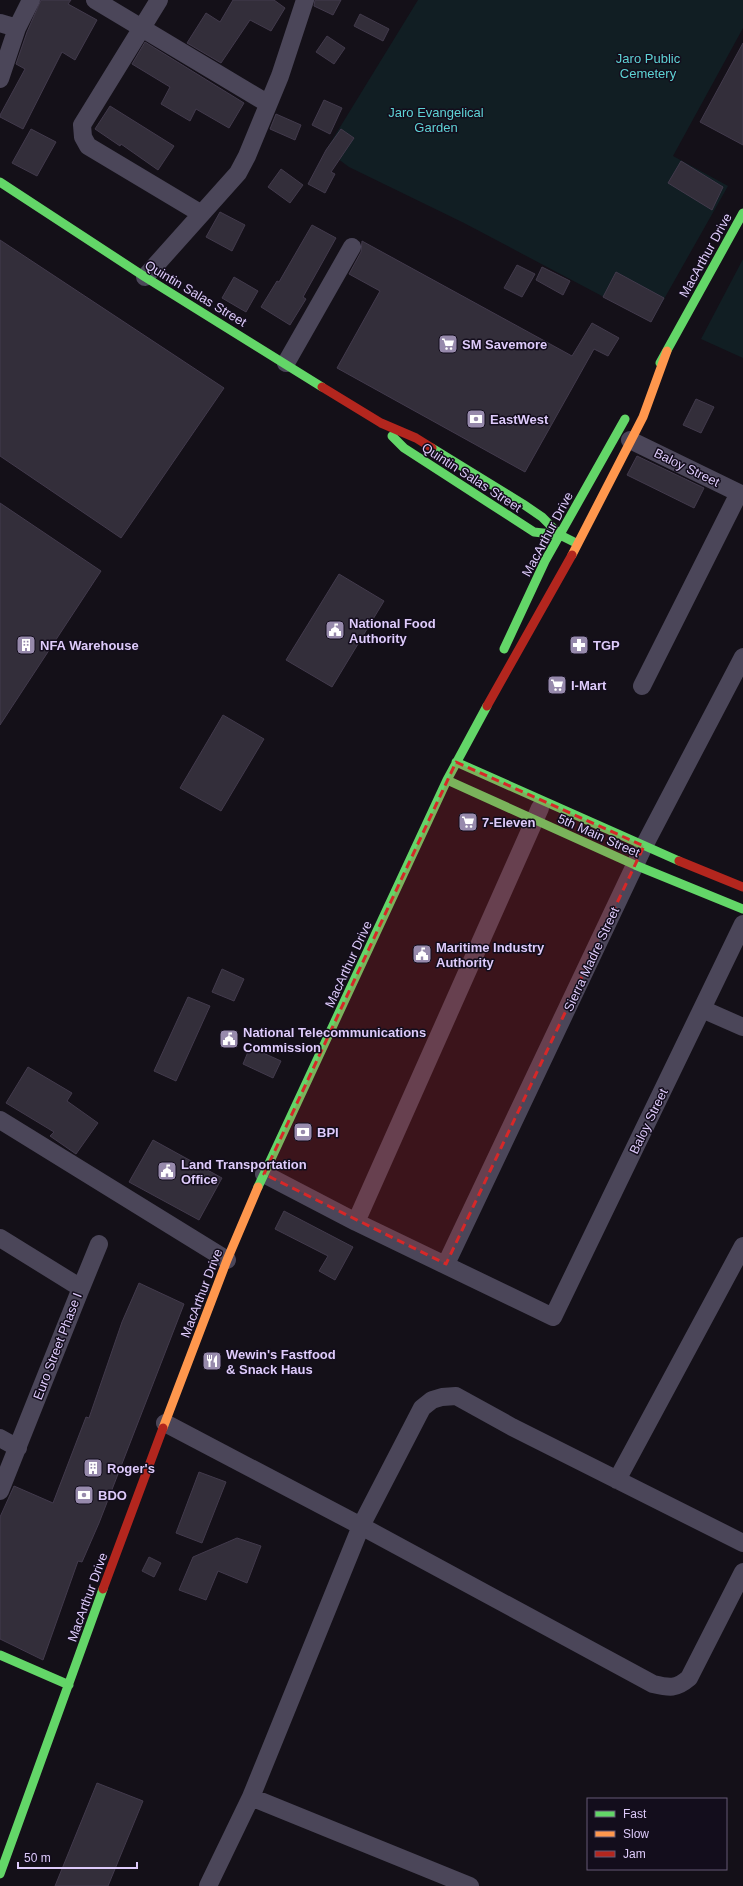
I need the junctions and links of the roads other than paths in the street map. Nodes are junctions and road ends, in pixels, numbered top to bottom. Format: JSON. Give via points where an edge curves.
{"nodes":[{"id":1,"x":31,"y":0,"type":"edge"},
{"id":2,"x":95,"y":0,"type":"edge"},
{"id":3,"x":159,"y":0,"type":"edge"},
{"id":4,"x":305,"y":0,"type":"edge"},
{"id":5,"x":0,"y":22,"type":"edge"},
{"id":6,"x":17,"y":28,"type":"junction"},
{"id":7,"x":142,"y":28,"type":"junction"},
{"id":8,"x":0,"y":79,"type":"edge"},
{"id":9,"x":267,"y":103,"type":"junction"},
{"id":10,"x":0,"y":182,"type":"edge"},
{"id":11,"x":200,"y":213,"type":"junction"},
{"id":12,"x":743,"y":213,"type":"edge"},
{"id":13,"x":352,"y":247,"type":"dead end"},
{"id":14,"x":145,"y":277,"type":"junction"},
{"id":15,"x":667,"y":351,"type":"junction"},
{"id":16,"x":286,"y":363,"type":"junction"},
{"id":17,"x":643,"y":390,"type":"dead end"},
{"id":18,"x":631,"y":409,"type":"dead end"},
{"id":19,"x":381,"y":423,"type":"junction"},
{"id":20,"x":630,"y":440,"type":"junction"},
{"id":21,"x":741,"y":494,"type":"edge"},
{"id":22,"x":560,"y":534,"type":"junction"},
{"id":23,"x":578,"y":544,"type":"junction"},
{"id":24,"x":743,"y":657,"type":"edge"},
{"id":25,"x":499,"y":660,"type":"dead end"},
{"id":26,"x":493,"y":674,"type":"dead end"},
{"id":27,"x":642,"y":686,"type":"dead end"},
{"id":28,"x":468,"y":739,"type":"junction"},
{"id":29,"x":456,"y":762,"type":"junction"},
{"id":30,"x":447,"y":780,"type":"junction"},
{"id":31,"x":543,"y":800,"type":"junction"},
{"id":32,"x":534,"y":820,"type":"junction"},
{"id":33,"x":644,"y":846,"type":"junction"},
{"id":34,"x":635,"y":865,"type":"junction"},
{"id":35,"x":743,"y":887,"type":"edge"},
{"id":36,"x":743,"y":909,"type":"edge"},
{"id":37,"x":743,"y":924,"type":"edge"},
{"id":38,"x":702,"y":1009,"type":"junction"},
{"id":39,"x":743,"y":1027,"type":"edge"},
{"id":40,"x":0,"y":1120,"type":"edge"},
{"id":41,"x":264,"y":1174,"type":"junction"},
{"id":42,"x":356,"y":1222,"type":"junction"},
{"id":43,"x":0,"y":1238,"type":"edge"},
{"id":44,"x":99,"y":1244,"type":"dead end"},
{"id":45,"x":743,"y":1246,"type":"edge"},
{"id":46,"x":227,"y":1260,"type":"junction"},
{"id":47,"x":446,"y":1264,"type":"junction"},
{"id":48,"x":81,"y":1288,"type":"junction"},
{"id":49,"x":165,"y":1423,"type":"junction"},
{"id":50,"x":0,"y":1438,"type":"edge"},
{"id":51,"x":18,"y":1448,"type":"junction"},
{"id":52,"x":617,"y":1480,"type":"junction"},
{"id":53,"x":0,"y":1491,"type":"edge"},
{"id":54,"x":361,"y":1526,"type":"junction"},
{"id":55,"x":743,"y":1543,"type":"edge"},
{"id":56,"x":743,"y":1572,"type":"edge"},
{"id":57,"x":0,"y":1655,"type":"edge"},
{"id":58,"x":69,"y":1685,"type":"junction"},
{"id":59,"x":251,"y":1797,"type":"junction"},
{"id":60,"x":0,"y":1874,"type":"edge"},
{"id":61,"x":208,"y":1886,"type":"edge"},
{"id":62,"x":470,"y":1886,"type":"edge"}],
"edges":[{"from":1,"to":6,"type":"street"},
{"from":2,"to":7,"type":"street"},
{"from":3,"to":7,"type":"street"},
{"from":4,"to":9,"type":"street","via":[[280,76]]},
{"from":5,"to":6,"type":"street"},
{"from":6,"to":8,"type":"street"},
{"from":7,"to":9,"type":"street"},
{"from":7,"to":11,"type":"street","via":[[82,125],[83,137],[88,146]]},
{"from":9,"to":11,"type":"street","via":[[238,173]]},
{"from":10,"to":14,"type":"main road","name":"Quintin Salas Street"},
{"from":11,"to":14,"type":"street"},
{"from":12,"to":15,"type":"main road","name":"MacArthur Drive"},
{"from":13,"to":16,"type":"street"},
{"from":14,"to":16,"type":"main road","name":"Quintin Salas Street"},
{"from":15,"to":17,"type":"main road","name":"MacArthur Drive"},
{"from":15,"to":20,"type":"main road","name":"MacArthur Drive","via":[[643,417]]},
{"from":16,"to":19,"type":"main road","name":"Quintin Salas Street"},
{"from":18,"to":22,"type":"main road","name":"MacArthur Drive"},
{"from":19,"to":22,"type":"main road","name":"Quintin Salas Street","via":[[416,438],[523,504]]},
{"from":19,"to":22,"type":"main road","name":"Quintin Salas Street","via":[[404,448],[534,532]]},
{"from":20,"to":21,"type":"street","name":"Baloy Street"},
{"from":20,"to":23,"type":"main road","name":"MacArthur Drive"},
{"from":21,"to":27,"type":"street"},
{"from":22,"to":23,"type":"main road","name":"Quintin Salas Street"},
{"from":22,"to":25,"type":"main road","name":"MacArthur Drive","via":[[511,630]]},
{"from":23,"to":28,"type":"main road","name":"MacArthur Drive"},
{"from":24,"to":33,"type":"street","name":"Sierra Madre Street"},
{"from":26,"to":28,"type":"main road","name":"MacArthur Drive"},
{"from":28,"to":29,"type":"main road","name":"MacArthur Drive"},
{"from":29,"to":30,"type":"main road","name":"MacArthur Drive"},
{"from":29,"to":31,"type":"main road","name":"5th Main Street"},
{"from":30,"to":32,"type":"main road","name":"5th Main Street"},
{"from":30,"to":41,"type":"main road","name":"MacArthur Drive"},
{"from":31,"to":32,"type":"street"},
{"from":31,"to":33,"type":"main road","name":"5th Main Street"},
{"from":32,"to":34,"type":"main road","name":"5th Main Street"},
{"from":32,"to":42,"type":"street"},
{"from":33,"to":34,"type":"street","name":"Sierra Madre Street"},
{"from":33,"to":35,"type":"main road","name":"5th Main Street"},
{"from":34,"to":36,"type":"main road","name":"5th Main Street"},
{"from":34,"to":47,"type":"street","name":"Sierra Madre Street"},
{"from":37,"to":38,"type":"street","name":"Baloy Street"},
{"from":38,"to":39,"type":"street"},
{"from":38,"to":47,"type":"street","name":"Baloy Street","via":[[553,1317]]},
{"from":40,"to":46,"type":"street"},
{"from":41,"to":42,"type":"street"},
{"from":41,"to":46,"type":"main road","name":"MacArthur Drive"},
{"from":42,"to":47,"type":"street"},
{"from":43,"to":48,"type":"street","name":"Euro Street Phase I"},
{"from":44,"to":48,"type":"street"},
{"from":45,"to":52,"type":"street"},
{"from":46,"to":49,"type":"main road","name":"MacArthur Drive"},
{"from":48,"to":51,"type":"street","name":"Euro Street Phase I"},
{"from":49,"to":54,"type":"street"},
{"from":49,"to":58,"type":"main road","name":"MacArthur Drive"},
{"from":50,"to":51,"type":"street"},
{"from":51,"to":53,"type":"street","name":"Euro Street Phase I"},
{"from":52,"to":54,"type":"street","via":[[456,1396],[442,1396],[422,1408]]},
{"from":52,"to":55,"type":"street"},
{"from":54,"to":56,"type":"street","via":[[653,1684],[669,1688],[680,1685],[689,1678]]},
{"from":54,"to":59,"type":"street"},
{"from":57,"to":58,"type":"main road"},
{"from":58,"to":60,"type":"main road","name":"MacArthur Drive"},
{"from":59,"to":61,"type":"street"},
{"from":59,"to":62,"type":"street"}]}
